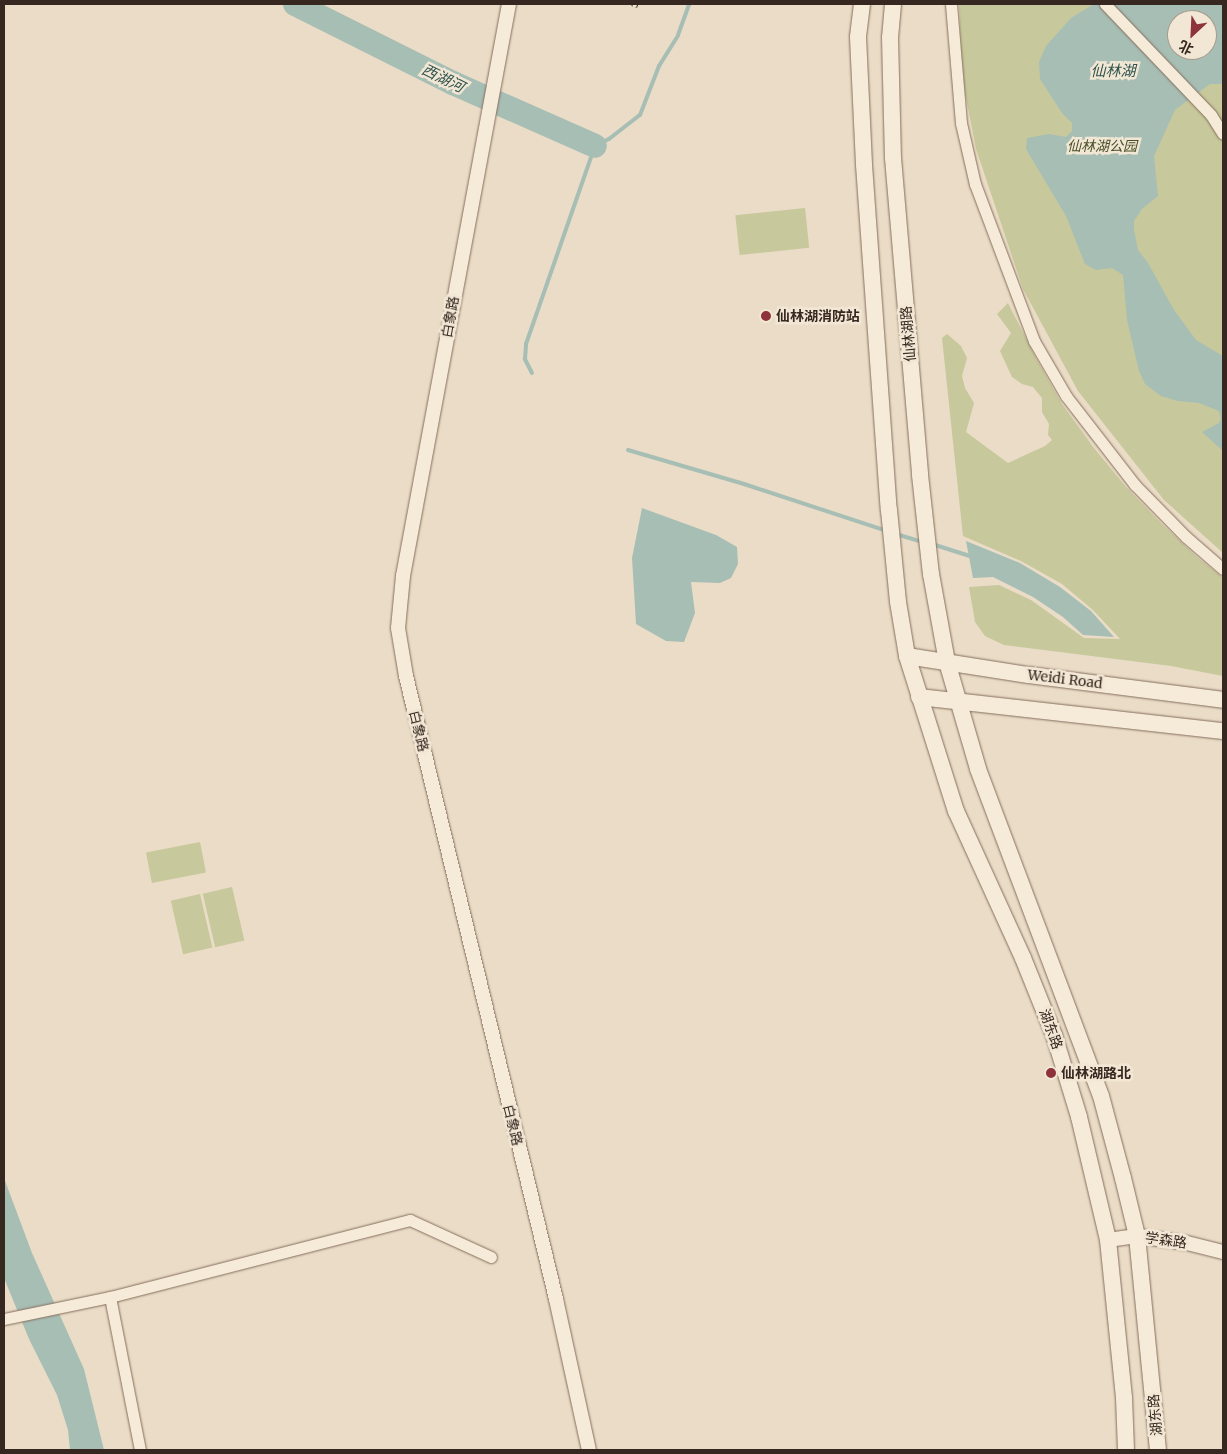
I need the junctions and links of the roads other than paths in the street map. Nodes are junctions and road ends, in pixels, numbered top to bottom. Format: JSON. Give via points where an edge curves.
{"nodes":[{"id":1,"x":509,"y":4,"type":"edge"},
{"id":2,"x":862,"y":4,"type":"edge"},
{"id":3,"x":893,"y":4,"type":"edge"},
{"id":4,"x":951,"y":4,"type":"edge"},
{"id":5,"x":1105,"y":4,"type":"edge"},
{"id":6,"x":1223,"y":134,"type":"edge"},
{"id":7,"x":1223,"y":569,"type":"edge"},
{"id":8,"x":907,"y":656,"type":"junction"},
{"id":9,"x":947,"y":662,"type":"junction"},
{"id":10,"x":919,"y":697,"type":"junction"},
{"id":11,"x":1223,"y":700,"type":"edge"},
{"id":12,"x":957,"y":702,"type":"junction"},
{"id":13,"x":1223,"y":731,"type":"edge"},
{"id":14,"x":1137,"y":1236,"type":"junction"},
{"id":15,"x":1108,"y":1240,"type":"junction"},
{"id":16,"x":1223,"y":1252,"type":"edge"},
{"id":17,"x":491,"y":1257,"type":"dead end"},
{"id":18,"x":110,"y":1297,"type":"junction"},
{"id":19,"x":4,"y":1319,"type":"edge"},
{"id":20,"x":140,"y":1450,"type":"edge"},
{"id":21,"x":589,"y":1450,"type":"edge"},
{"id":22,"x":1126,"y":1450,"type":"edge"},
{"id":23,"x":1158,"y":1450,"type":"edge"}],
"edges":[{"from":1,"to":21,"type":"street","name":"白象路","via":[[403,576],[398,628],[406,676]]},
{"from":2,"to":8,"type":"main road","via":[[858,37],[864,165],[893,559]]},
{"from":3,"to":9,"type":"main road","name":"仙林湖路","via":[[890,37],[893,158],[931,574]]},
{"from":4,"to":7,"type":"street","via":[[961,123],[974,184],[1034,341],[1066,396],[1135,485]]},
{"from":5,"to":6,"type":"street","via":[[1212,115]]},
{"from":8,"to":9,"type":"main road","name":"Weidi Road"},
{"from":8,"to":10,"type":"main road","name":"湖东路"},
{"from":9,"to":11,"type":"main road","name":"Weidi Road"},
{"from":9,"to":12,"type":"main road","name":"湖东路"},
{"from":10,"to":12,"type":"main road"},
{"from":10,"to":15,"type":"main road","name":"湖东路","via":[[956,811],[1054,1035],[1079,1117]]},
{"from":12,"to":13,"type":"main road"},
{"from":12,"to":14,"type":"main road","name":"湖东路","via":[[978,769],[1101,1096]]},
{"from":14,"to":15,"type":"street","name":"学森路"},
{"from":14,"to":16,"type":"street","name":"学森路"},
{"from":14,"to":23,"type":"main road","name":"湖东路"},
{"from":15,"to":22,"type":"main road","name":"湖东路"},
{"from":17,"to":18,"type":"street","via":[[410,1220]]},
{"from":18,"to":19,"type":"street"},
{"from":18,"to":20,"type":"street"}]}
